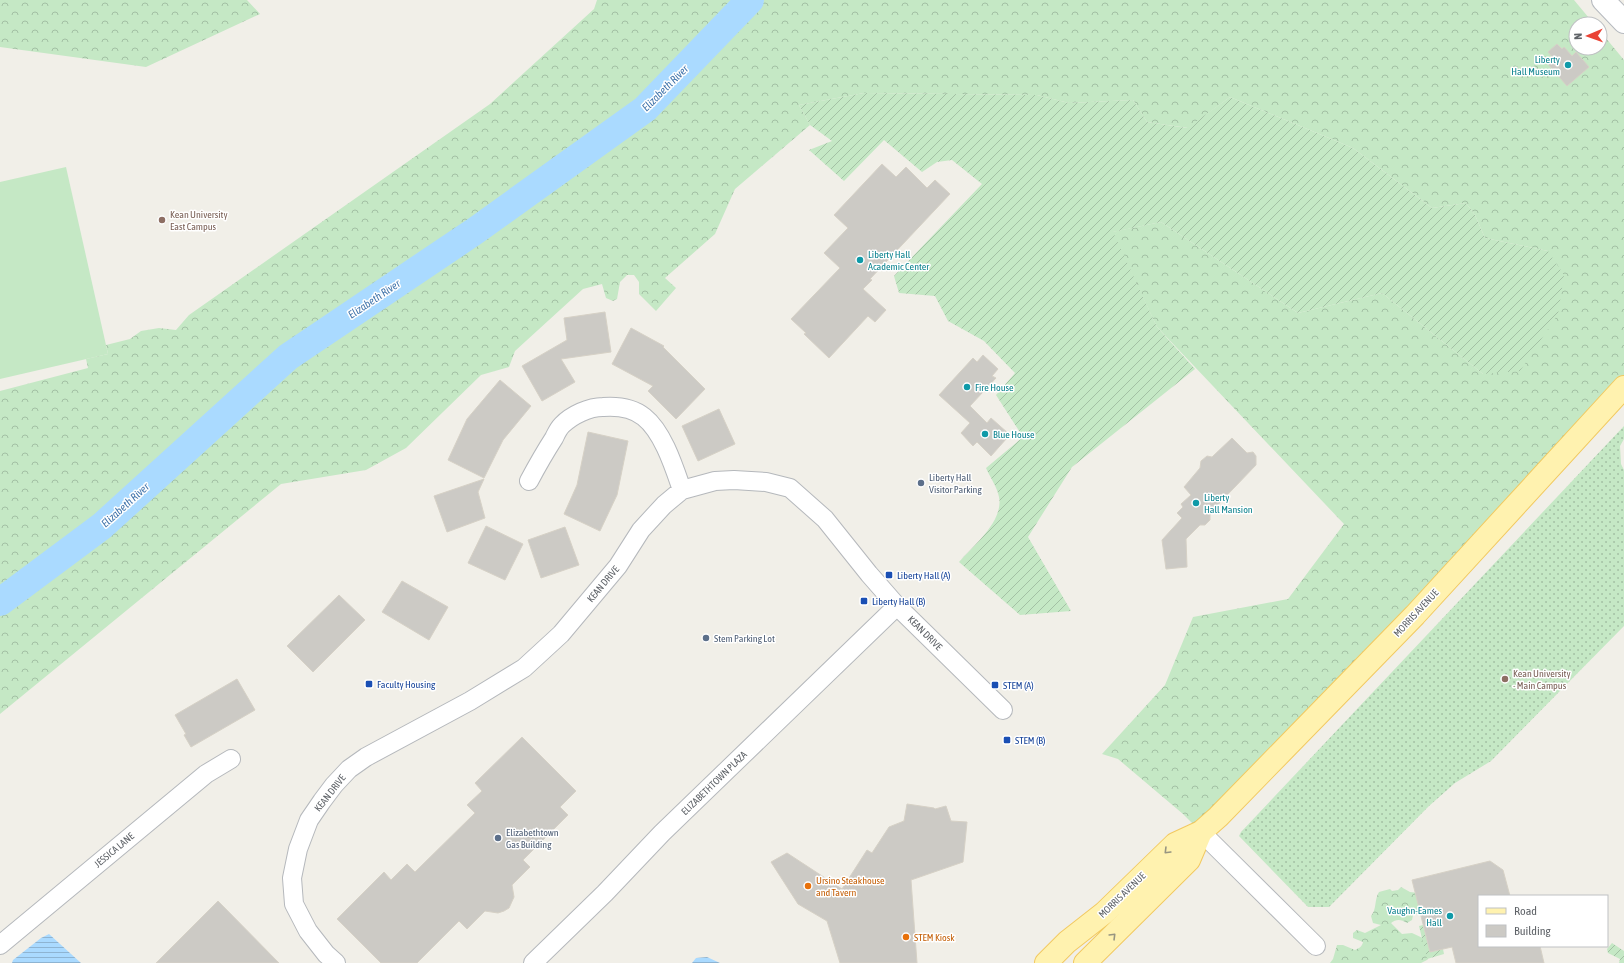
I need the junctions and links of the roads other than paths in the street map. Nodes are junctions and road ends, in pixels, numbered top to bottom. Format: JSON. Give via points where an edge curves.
{"nodes":[{"id":1,"x":1603,"y":0,"type":"edge"},
{"id":2,"x":1624,"y":22,"type":"edge"},
{"id":3,"x":1624,"y":387,"type":"edge"},
{"id":4,"x":529,"y":481,"type":"dead end"},
{"id":5,"x":682,"y":490,"type":"junction"},
{"id":6,"x":898,"y":606,"type":"junction"},
{"id":7,"x":1003,"y":710,"type":"dead end"},
{"id":8,"x":231,"y":759,"type":"dead end"},
{"id":9,"x":1201,"y":832,"type":"junction"},
{"id":10,"x":0,"y":945,"type":"edge"},
{"id":11,"x":1316,"y":946,"type":"dead end"},
{"id":12,"x":336,"y":963,"type":"edge"},
{"id":13,"x":533,"y":963,"type":"edge"},
{"id":14,"x":1046,"y":963,"type":"edge"},
{"id":15,"x":1085,"y":963,"type":"edge"}],
"edges":[{"from":1,"to":2,"type":"main road"},
{"from":3,"to":9,"type":"main road","name":"MORRIS AVENUE","via":[[1415,615]]},
{"from":4,"to":5,"type":"street","via":[[562,425],[583,411],[609,406],[623,408],[644,417],[665,447]]},
{"from":5,"to":6,"type":"street","name":"KEAN DRIVE","via":[[715,481],[734,480],[766,482],[790,488],[825,519]]},
{"from":5,"to":12,"type":"street","name":"KEAN DRIVE","via":[[664,505],[642,530],[618,566],[561,634],[524,668],[366,756],[349,769],[322,801],[309,820],[298,849],[292,878],[294,904],[308,931]]},
{"from":6,"to":7,"type":"street","name":"KEAN DRIVE"},
{"from":6,"to":13,"type":"street","name":"ELIZABETHTOWN PLAZA","via":[[673,823]]},
{"from":8,"to":10,"type":"street","name":"JESSICA LANE","via":[[206,774]]},
{"from":9,"to":11,"type":"street"},
{"from":9,"to":14,"type":"main road","name":"MORRIS AVENUE","one_way":true,"via":[[1174,844],[1104,913],[1067,942]]},
{"from":15,"to":9,"type":"main road","name":"MORRIS AVENUE","one_way":true,"via":[[1189,860]]}]}
